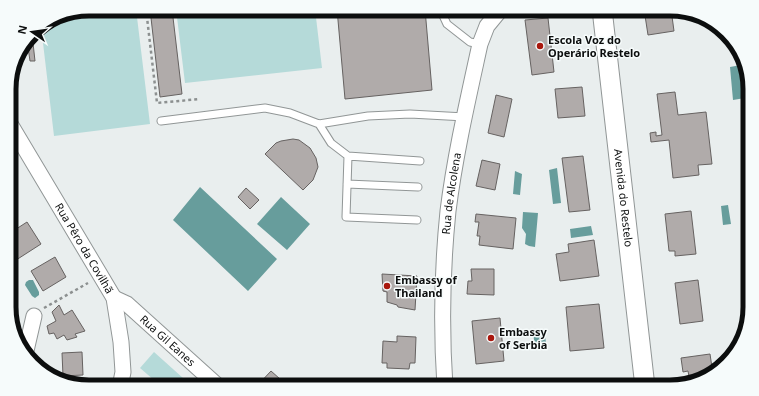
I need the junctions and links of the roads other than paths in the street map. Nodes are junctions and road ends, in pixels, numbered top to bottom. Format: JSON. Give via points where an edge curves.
{"nodes":[{"id":1,"x":443,"y":16,"type":"edge"},
{"id":2,"x":495,"y":16,"type":"edge"},
{"id":3,"x":603,"y":16,"type":"edge"},
{"id":4,"x":480,"y":44,"type":"junction"},
{"id":5,"x":465,"y":117,"type":"junction"},
{"id":6,"x":161,"y":120,"type":"dead end"},
{"id":7,"x":319,"y":124,"type":"junction"},
{"id":8,"x":16,"y":134,"type":"edge"},
{"id":9,"x":348,"y":156,"type":"junction"},
{"id":10,"x":420,"y":161,"type":"dead end"},
{"id":11,"x":347,"y":184,"type":"junction"},
{"id":12,"x":418,"y":187,"type":"dead end"},
{"id":13,"x":417,"y":220,"type":"dead end"},
{"id":14,"x":114,"y":298,"type":"junction"},
{"id":15,"x":34,"y":316,"type":"dead end"},
{"id":16,"x":27,"y":346,"type":"edge"},
{"id":17,"x":121,"y":380,"type":"edge"},
{"id":18,"x":211,"y":380,"type":"edge"},
{"id":19,"x":445,"y":380,"type":"edge"},
{"id":20,"x":644,"y":380,"type":"edge"}],
"edges":[{"from":1,"to":4,"type":"lane","via":[[447,24],[470,42]]},
{"from":2,"to":4,"type":"street","name":"Rua de Alcolena","via":[[487,26]]},
{"from":3,"to":20,"type":"street","name":"Avenida do Restelo"},
{"from":4,"to":5,"type":"street","name":"Rua de Alcolena"},
{"from":5,"to":7,"type":"lane","via":[[410,114],[368,116]]},
{"from":5,"to":19,"type":"street","name":"Rua de Alcolena","via":[[453,176],[445,246],[442,317]]},
{"from":6,"to":7,"type":"lane","via":[[265,108],[290,113]]},
{"from":7,"to":9,"type":"lane","via":[[331,143]]},
{"from":8,"to":14,"type":"street","name":"Rua Pêro da Covilhã"},
{"from":9,"to":10,"type":"lane"},
{"from":9,"to":11,"type":"lane"},
{"from":11,"to":12,"type":"lane"},
{"from":11,"to":13,"type":"lane","via":[[346,217]]},
{"from":14,"to":17,"type":"street","name":"Rua Pêro da Covilhã","via":[[121,342]]},
{"from":14,"to":18,"type":"street","name":"Rua Gil Eanes","via":[[127,304]]},
{"from":15,"to":16,"type":"street"}]}
